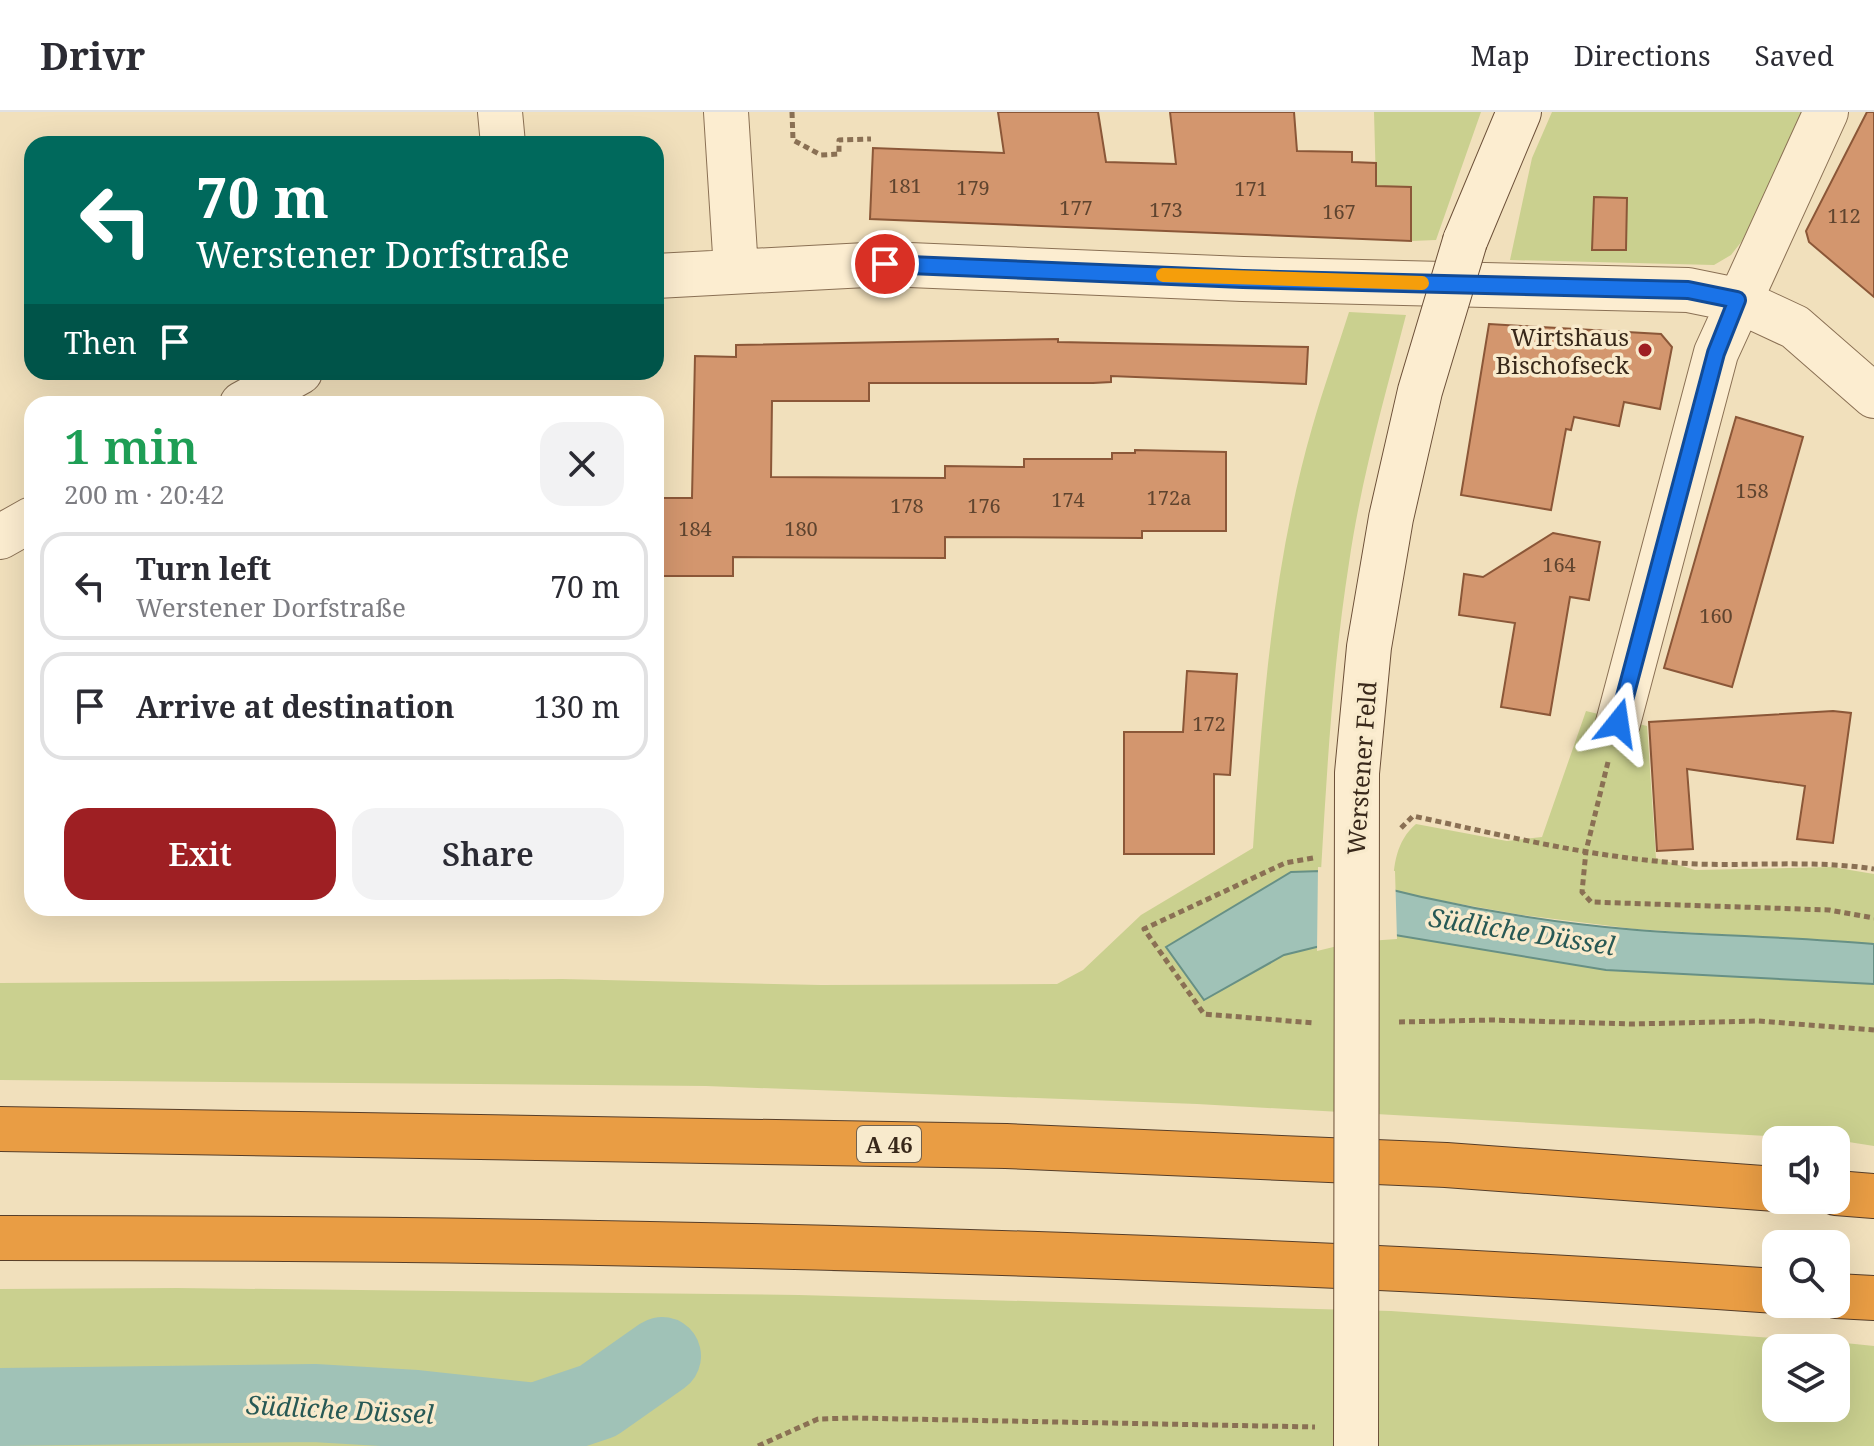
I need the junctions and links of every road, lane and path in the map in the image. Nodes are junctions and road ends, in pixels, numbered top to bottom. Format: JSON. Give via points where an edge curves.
{"nodes":[{"id":1,"x":500,"y":112,"type":"edge"},
{"id":2,"x":726,"y":112,"type":"edge"},
{"id":3,"x":792,"y":112,"type":"edge"},
{"id":4,"x":1519,"y":112,"type":"edge"},
{"id":5,"x":1826,"y":112,"type":"edge"},
{"id":6,"x":502,"y":136,"type":"edge"},
{"id":7,"x":871,"y":139,"type":"dead end"},
{"id":8,"x":736,"y":270,"type":"junction"},
{"id":9,"x":664,"y":275,"type":"edge"},
{"id":10,"x":1737,"y":300,"type":"junction"},
{"id":11,"x":286,"y":380,"type":"edge"},
{"id":12,"x":256,"y":396,"type":"edge"},
{"id":13,"x":1874,"y":396,"type":"edge"},
{"id":14,"x":24,"y":524,"type":"edge"},
{"id":15,"x":0,"y":537,"type":"edge"},
{"id":16,"x":1618,"y":723,"type":"joint"},
{"id":17,"x":1396,"y":833,"type":"dead end"},
{"id":18,"x":1586,"y":851,"type":"junction"},
{"id":19,"x":1319,"y":856,"type":"dead end"},
{"id":20,"x":1874,"y":869,"type":"edge"},
{"id":21,"x":1874,"y":918,"type":"edge"},
{"id":22,"x":1396,"y":1022,"type":"dead end"},
{"id":23,"x":1319,"y":1023,"type":"dead end"},
{"id":24,"x":1874,"y":1030,"type":"edge"},
{"id":25,"x":0,"y":1129,"type":"edge"},
{"id":26,"x":1762,"y":1188,"type":"edge"},
{"id":27,"x":1850,"y":1194,"type":"edge"},
{"id":28,"x":1874,"y":1196,"type":"edge"},
{"id":29,"x":0,"y":1238,"type":"edge"},
{"id":30,"x":1762,"y":1290,"type":"edge"},
{"id":31,"x":1850,"y":1297,"type":"edge"},
{"id":32,"x":1874,"y":1298,"type":"edge"},
{"id":33,"x":1340,"y":1437,"type":"edge"},
{"id":34,"x":758,"y":1446,"type":"edge"}],
"edges":[{"from":1,"to":6,"type":"street"},
{"from":2,"to":8,"type":"street"},
{"from":3,"to":7,"type":"path","via":[[793,140],[821,155],[839,154],[839,140]]},
{"from":4,"to":33,"type":"street","name":"Werstener Feld","bridge":true,"via":[[1465,241],[1420,391],[1369,647],[1357,773]]},
{"from":5,"to":10,"type":"street"},
{"from":8,"to":9,"type":"street"},
{"from":8,"to":10,"type":"street","via":[[885,264],[1688,290]]},
{"from":10,"to":13,"type":"street","via":[[1795,327]]},
{"from":10,"to":16,"type":"street","via":[[1716,353]]},
{"from":11,"to":12,"type":"street"},
{"from":14,"to":15,"type":"street"},
{"from":16,"to":18,"type":"path"},
{"from":17,"to":18,"type":"path","via":[[1413,816]]},
{"from":18,"to":20,"type":"path","via":[[1696,864],[1830,862]]},
{"from":18,"to":21,"type":"path","via":[[1582,892],[1591,902],[1829,910]]},
{"from":19,"to":23,"type":"path","via":[[1285,863],[1144,929],[1204,1014]]},
{"from":22,"to":24,"type":"path","via":[[1758,1021]]},
{"from":25,"to":26,"type":"highway","number":"A 46","via":[[1006,1146],[1446,1165]]},
{"from":27,"to":28,"type":"highway"},
{"from":29,"to":30,"type":"highway","via":[[905,1248],[1476,1271]]},
{"from":31,"to":32,"type":"highway"},
{"from":33,"to":34,"type":"path","via":[[853,1418],[818,1419]]}]}
